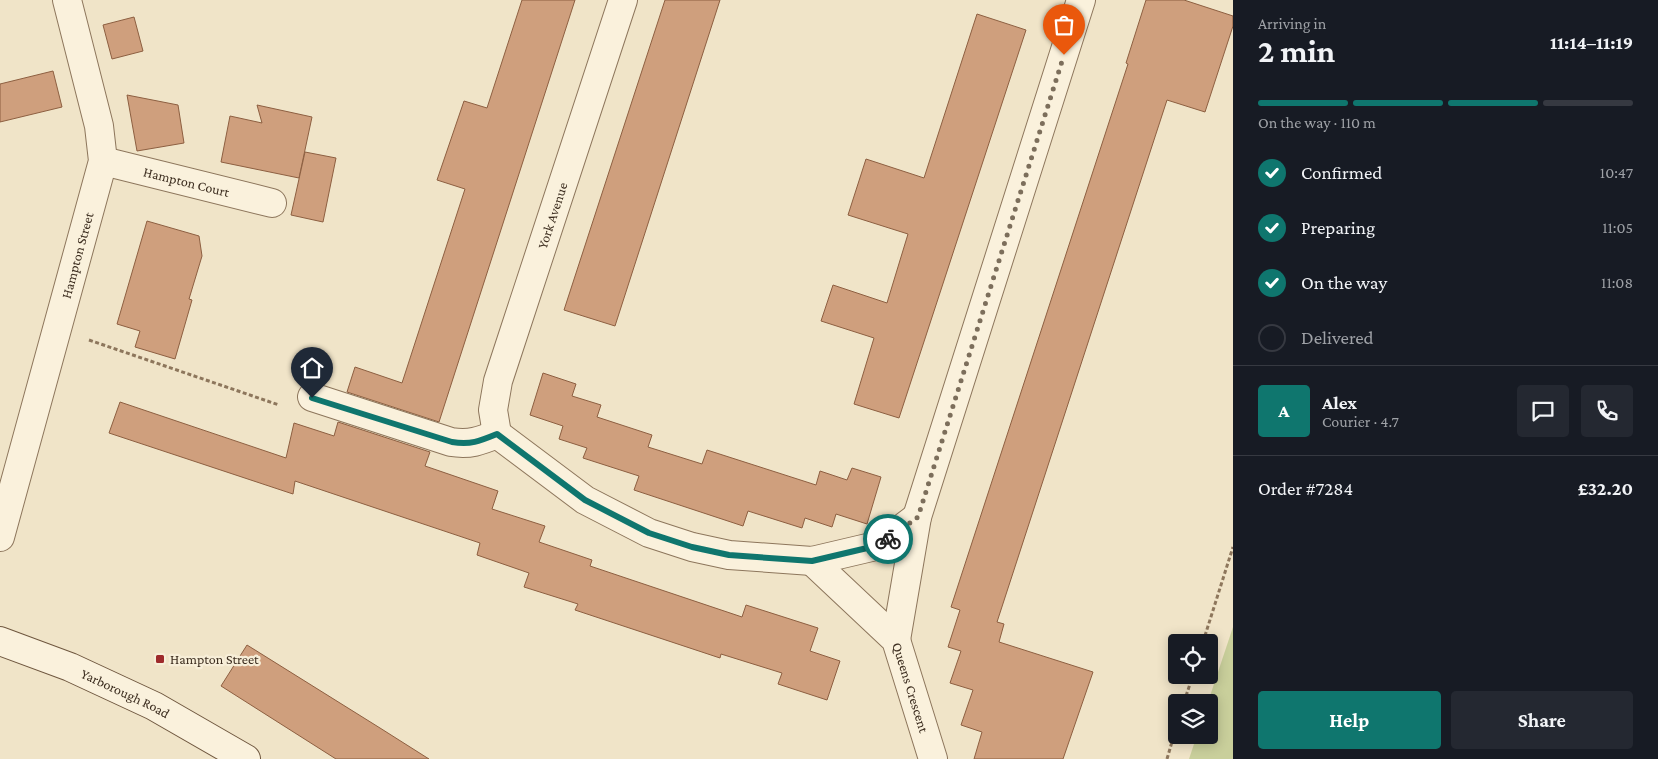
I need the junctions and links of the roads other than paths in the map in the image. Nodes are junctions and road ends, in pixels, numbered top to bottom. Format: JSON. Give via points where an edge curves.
{"nodes":[{"id":1,"x":67,"y":0,"type":"edge"},
{"id":2,"x":623,"y":0,"type":"edge"},
{"id":3,"x":1081,"y":0,"type":"edge"},
{"id":4,"x":103,"y":161,"type":"junction"},
{"id":5,"x":272,"y":203,"type":"dead end"},
{"id":6,"x":312,"y":398,"type":"road end"},
{"id":7,"x":497,"y":434,"type":"junction"},
{"id":8,"x":918,"y":517,"type":"junction"},
{"id":9,"x":0,"y":537,"type":"edge"},
{"id":10,"x":812,"y":561,"type":"junction"},
{"id":11,"x":896,"y":640,"type":"junction"},
{"id":12,"x":0,"y":641,"type":"edge"},
{"id":13,"x":246,"y":759,"type":"edge"},
{"id":14,"x":933,"y":759,"type":"edge"}],
"edges":[{"from":1,"to":4,"type":"street","name":"Hampton Street","via":[[99,126]]},
{"from":2,"to":7,"type":"street","name":"York Avenue","via":[[498,381],[493,410]]},
{"from":3,"to":8,"type":"street"},
{"from":4,"to":5,"type":"street","name":"Hampton Court"},
{"from":4,"to":9,"type":"street","name":"Hampton Street"},
{"from":6,"to":7,"type":"street","via":[[452,442],[478,442]]},
{"from":7,"to":10,"type":"street","via":[[585,500],[649,533],[729,555]]},
{"from":8,"to":10,"type":"street","via":[[880,545]]},
{"from":8,"to":11,"type":"street"},
{"from":10,"to":11,"type":"street","name":"Queens Crescent"},
{"from":11,"to":14,"type":"street","name":"Queens Crescent"},
{"from":12,"to":13,"type":"street","name":"Yarborough Road","via":[[70,667],[154,706]]}]}
